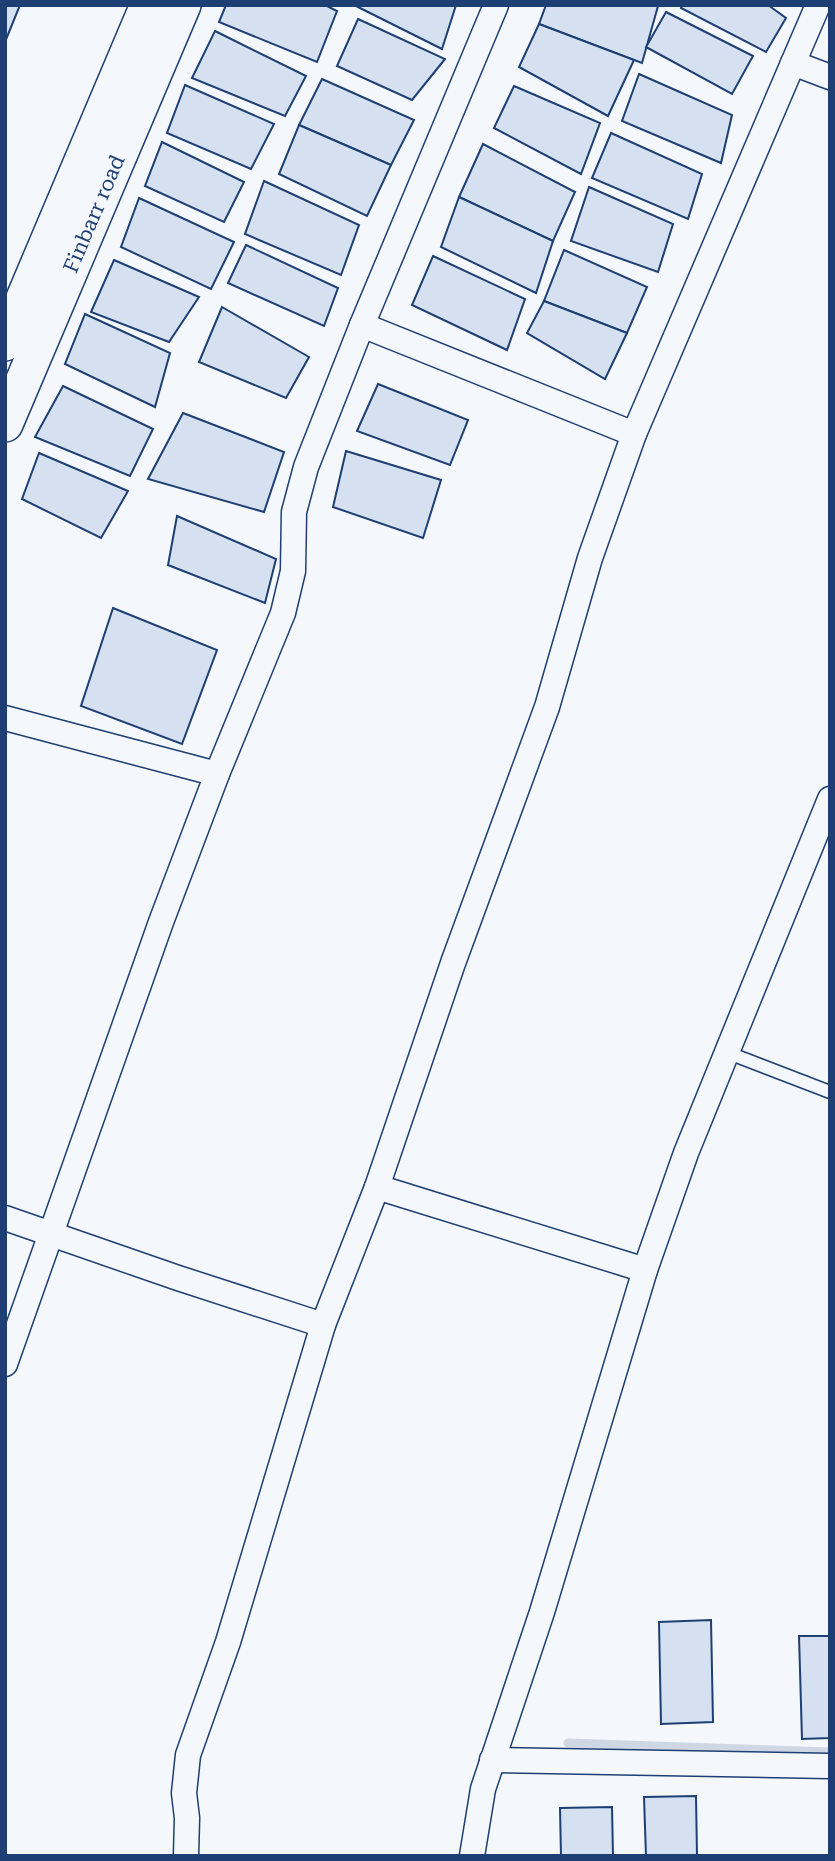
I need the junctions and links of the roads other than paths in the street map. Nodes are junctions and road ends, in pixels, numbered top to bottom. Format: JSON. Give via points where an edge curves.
{"nodes":[{"id":1,"x":148,"y":5,"type":"edge"},
{"id":2,"x":183,"y":5,"type":"edge"},
{"id":3,"x":496,"y":5,"type":"edge"},
{"id":4,"x":818,"y":5,"type":"edge"},
{"id":5,"x":793,"y":63,"type":"junction"},
{"id":6,"x":830,"y":77,"type":"edge"},
{"id":7,"x":362,"y":325,"type":"junction"},
{"id":8,"x":5,"y":343,"type":"edge"},
{"id":9,"x":5,"y":424,"type":"edge"},
{"id":10,"x":634,"y":434,"type":"junction"},
{"id":11,"x":5,"y":718,"type":"edge"},
{"id":12,"x":217,"y":774,"type":"junction"},
{"id":13,"x":830,"y":799,"type":"edge"},
{"id":14,"x":726,"y":1052,"type":"junction"},
{"id":15,"x":830,"y":1092,"type":"edge"},
{"id":16,"x":377,"y":1188,"type":"junction"},
{"id":17,"x":5,"y":1218,"type":"edge"},
{"id":18,"x":50,"y":1233,"type":"junction"},
{"id":19,"x":645,"y":1269,"type":"junction"},
{"id":20,"x":323,"y":1325,"type":"junction"},
{"id":21,"x":5,"y":1364,"type":"edge"},
{"id":22,"x":492,"y":1760,"type":"junction"},
{"id":23,"x":830,"y":1766,"type":"edge"},
{"id":24,"x":186,"y":1856,"type":"edge"},
{"id":25,"x":472,"y":1856,"type":"edge"}],
"edges":[{"from":1,"to":8,"type":"main road","name":"Finbarr road"},
{"from":2,"to":9,"type":"main road","name":"Finbarr road"},
{"from":3,"to":7,"type":"street"},
{"from":4,"to":5,"type":"street"},
{"from":5,"to":6,"type":"street"},
{"from":5,"to":10,"type":"street"},
{"from":7,"to":10,"type":"street"},
{"from":7,"to":12,"type":"street","via":[[306,467],[294,512],[293,571],[283,613]]},
{"from":10,"to":16,"type":"street","via":[[590,558],[547,707]]},
{"from":11,"to":12,"type":"street"},
{"from":12,"to":18,"type":"street"},
{"from":13,"to":14,"type":"street"},
{"from":14,"to":15,"type":"lane"},
{"from":14,"to":19,"type":"street"},
{"from":16,"to":19,"type":"street"},
{"from":16,"to":20,"type":"street"},
{"from":17,"to":18,"type":"street"},
{"from":18,"to":20,"type":"street"},
{"from":18,"to":21,"type":"street"},
{"from":19,"to":22,"type":"street","via":[[542,1612]]},
{"from":20,"to":24,"type":"street","via":[[228,1643],[188,1755]]},
{"from":22,"to":23,"type":"street"},
{"from":22,"to":25,"type":"street"}]}
